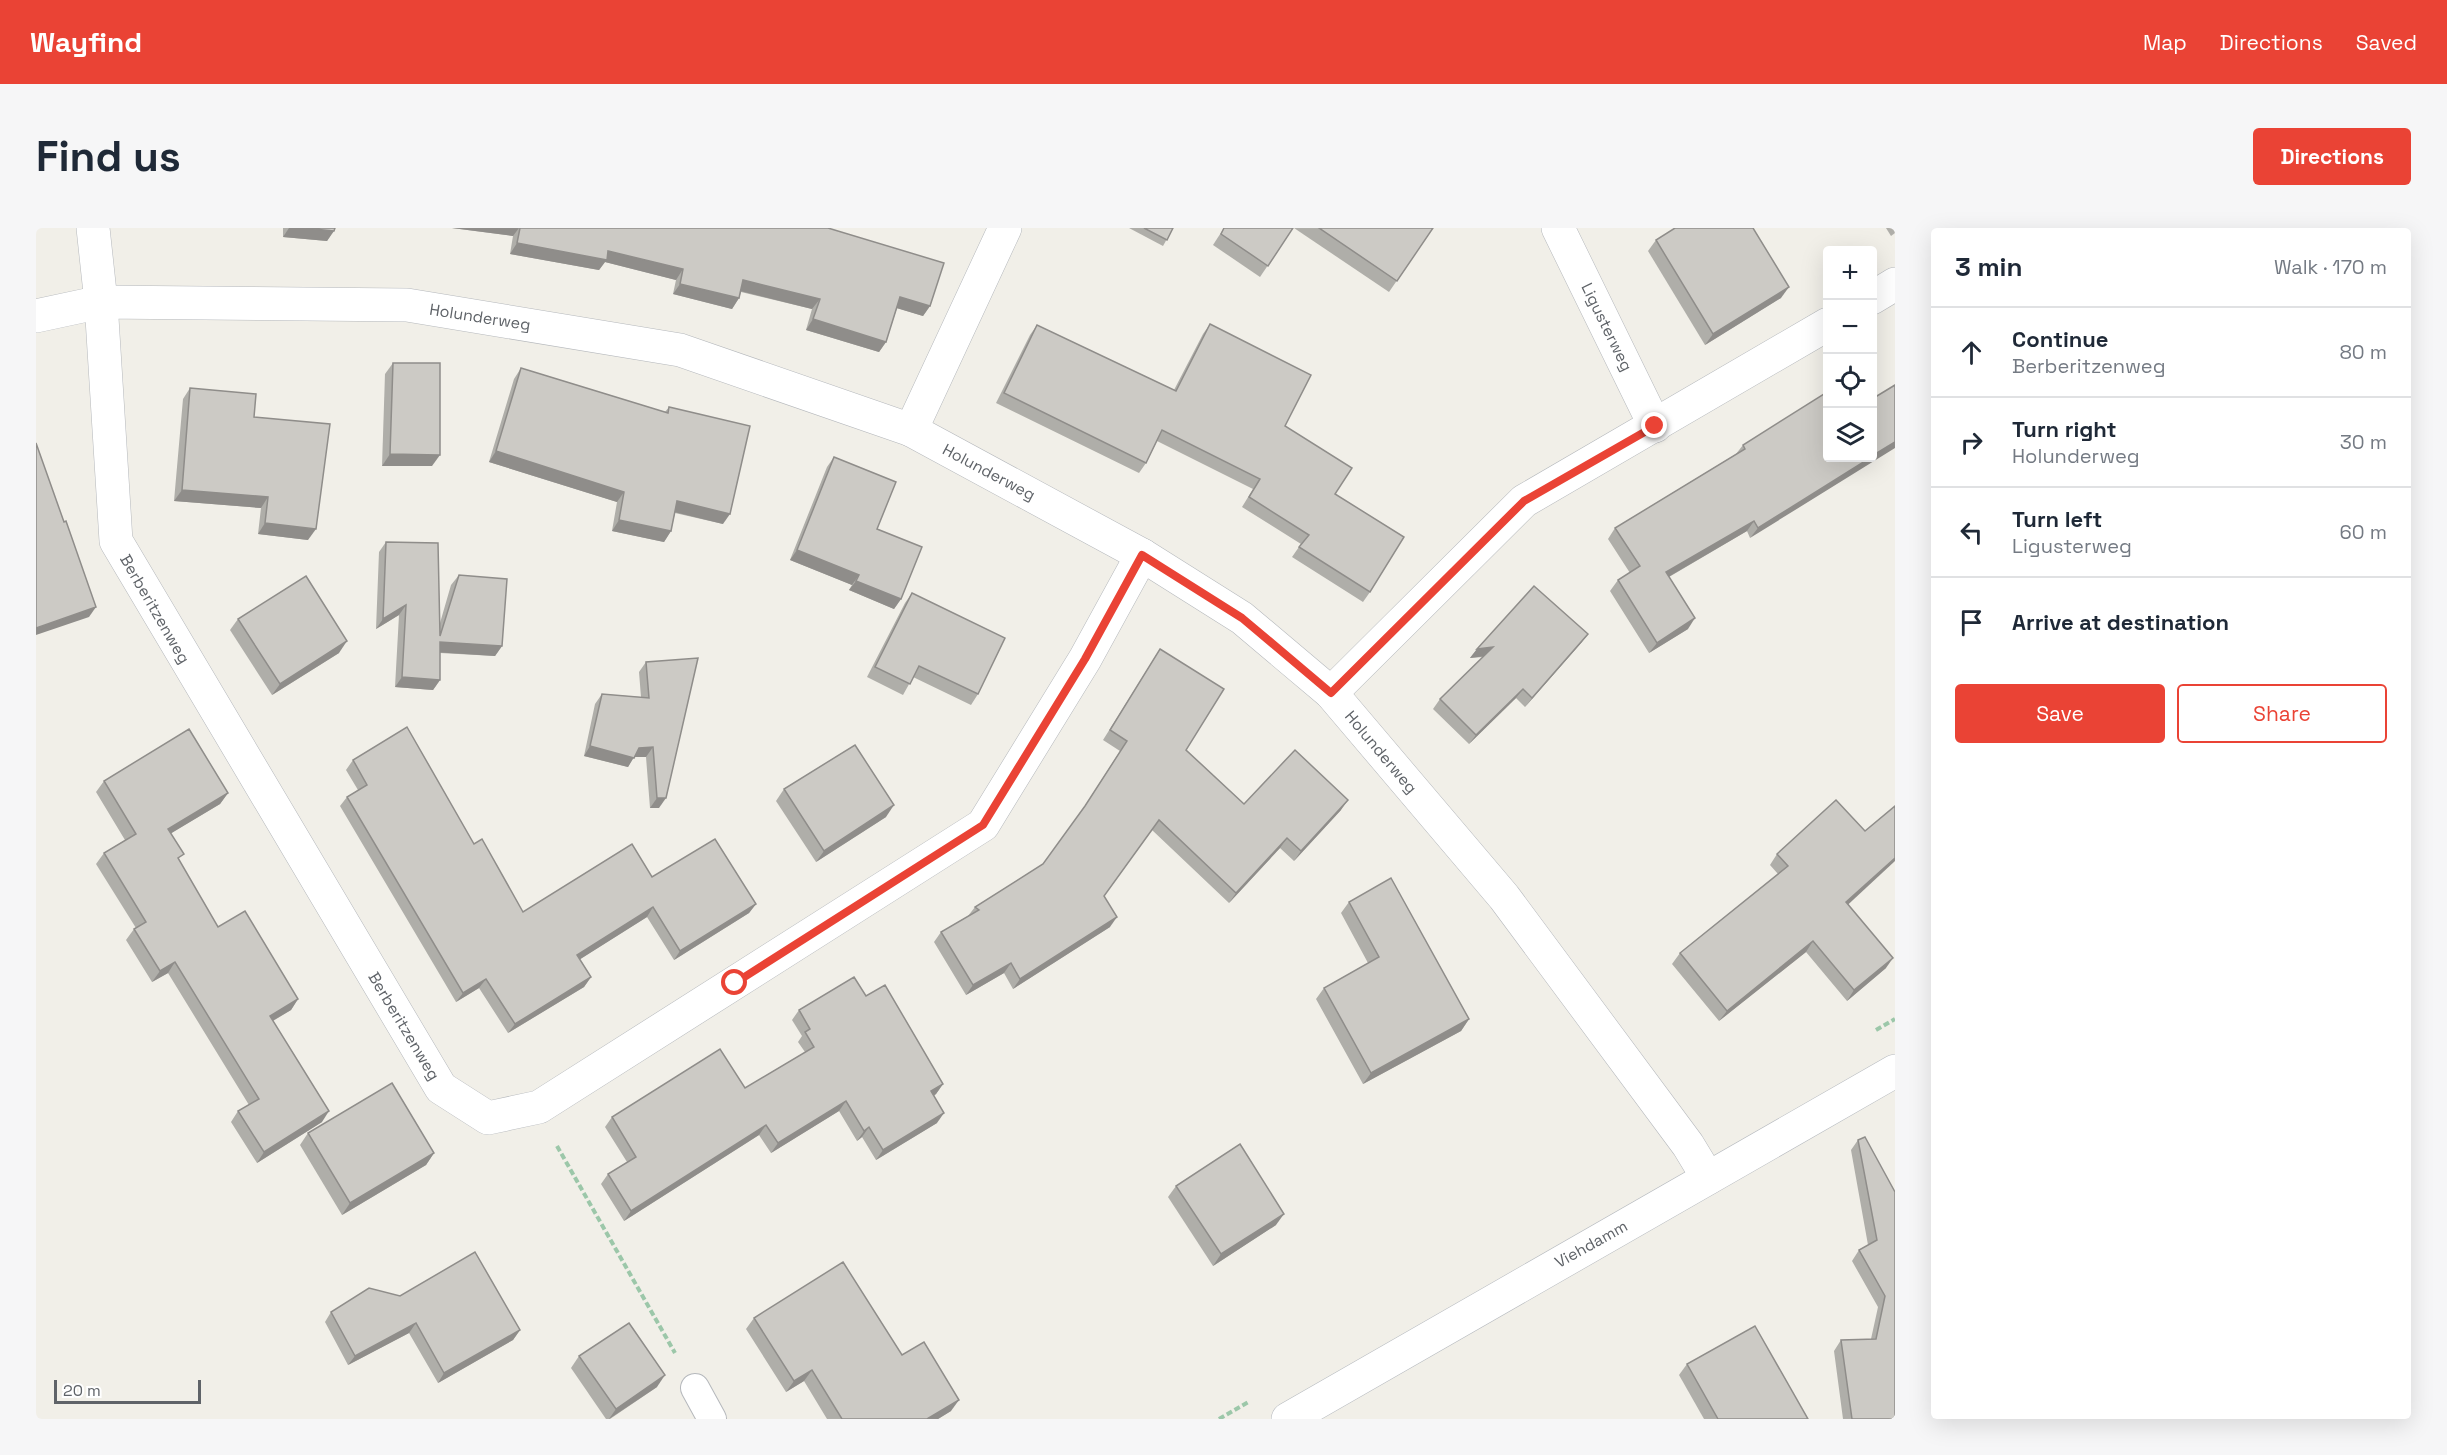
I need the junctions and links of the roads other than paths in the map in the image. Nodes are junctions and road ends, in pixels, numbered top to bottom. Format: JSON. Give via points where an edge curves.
{"nodes":[{"id":1,"x":93,"y":228,"type":"edge"},
{"id":2,"x":1005,"y":228,"type":"edge"},
{"id":3,"x":1558,"y":228,"type":"edge"},
{"id":4,"x":1895,"y":284,"type":"edge"},
{"id":5,"x":1877,"y":295,"type":"edge"},
{"id":6,"x":100,"y":302,"type":"junction"},
{"id":7,"x":36,"y":316,"type":"edge"},
{"id":8,"x":1823,"y":326,"type":"edge"},
{"id":9,"x":1655,"y":426,"type":"junction"},
{"id":10,"x":911,"y":430,"type":"junction"},
{"id":11,"x":1142,"y":555,"type":"junction"},
{"id":12,"x":1331,"y":693,"type":"junction"},
{"id":13,"x":1895,"y":1071,"type":"edge"},
{"id":14,"x":1708,"y":1178,"type":"junction"},
{"id":15,"x":695,"y":1388,"type":"road end"},
{"id":16,"x":712,"y":1419,"type":"edge"},
{"id":17,"x":1288,"y":1419,"type":"edge"}],
"edges":[{"from":1,"to":6,"type":"street","name":"Berberitzenweg"},
{"from":2,"to":10,"type":"street"},
{"from":3,"to":9,"type":"street","name":"Ligusterweg"},
{"from":4,"to":5,"type":"street"},
{"from":6,"to":7,"type":"street","name":"Holunderweg"},
{"from":6,"to":10,"type":"street","name":"Holunderweg","via":[[406,305],[680,350]]},
{"from":6,"to":11,"type":"street","name":"Berberitzenweg","via":[[116,541],[441,1088],[488,1118],[535,1109],[983,825],[1085,659]]},
{"from":8,"to":9,"type":"street"},
{"from":9,"to":12,"type":"street","via":[[1524,501]]},
{"from":10,"to":11,"type":"street","name":"Holunderweg"},
{"from":11,"to":12,"type":"street","name":"Holunderweg","via":[[1242,618]]},
{"from":12,"to":14,"type":"street","name":"Holunderweg","via":[[1504,897],[1688,1145]]},
{"from":13,"to":14,"type":"street","name":"Viehdamm"},
{"from":14,"to":17,"type":"street","name":"Viehdamm"},
{"from":15,"to":16,"type":"lane"}]}
